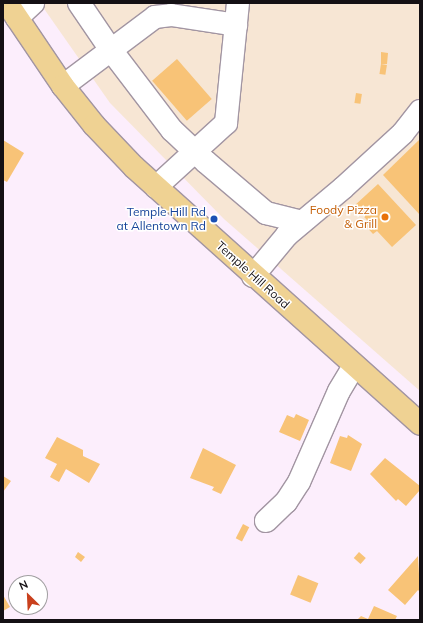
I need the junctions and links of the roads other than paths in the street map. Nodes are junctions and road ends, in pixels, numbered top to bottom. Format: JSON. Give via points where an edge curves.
{"nodes":[{"id":1,"x":34,"y":3,"type":"edge"},
{"id":2,"x":79,"y":3,"type":"edge"},
{"id":3,"x":238,"y":3,"type":"edge"},
{"id":4,"x":12,"y":11,"type":"edge"},
{"id":5,"x":236,"y":25,"type":"junction"},
{"id":6,"x":111,"y":50,"type":"junction"},
{"id":7,"x":63,"y":86,"type":"junction"},
{"id":8,"x":420,"y":111,"type":"edge"},
{"id":9,"x":195,"y":152,"type":"junction"},
{"id":10,"x":156,"y":187,"type":"junction"},
{"id":11,"x":302,"y":222,"type":"junction"},
{"id":12,"x":254,"y":276,"type":"junction"},
{"id":13,"x":354,"y":366,"type":"junction"},
{"id":14,"x":420,"y":424,"type":"edge"},
{"id":15,"x":266,"y":521,"type":"dead end"}],
"edges":[{"from":1,"to":4,"type":"lane"},
{"from":2,"to":6,"type":"lane"},
{"from":3,"to":5,"type":"lane"},
{"from":4,"to":7,"type":"main road","name":"Temple Hill Road"},
{"from":5,"to":6,"type":"lane","via":[[171,15],[155,17]]},
{"from":5,"to":9,"type":"lane","via":[[226,123]]},
{"from":6,"to":7,"type":"lane"},
{"from":6,"to":9,"type":"lane","via":[[172,130]]},
{"from":7,"to":10,"type":"main road","name":"Temple Hill Road","via":[[94,125]]},
{"from":8,"to":11,"type":"lane","via":[[403,133]]},
{"from":9,"to":10,"type":"lane"},
{"from":9,"to":11,"type":"lane","via":[[266,212]]},
{"from":10,"to":12,"type":"main road","name":"Temple Hill Road"},
{"from":11,"to":12,"type":"lane","via":[[287,235]]},
{"from":12,"to":13,"type":"main road","name":"Temple Hill Road"},
{"from":13,"to":14,"type":"main road","name":"Temple Hill Road"},
{"from":13,"to":15,"type":"lane","via":[[339,391],[299,482],[286,502]]}]}
